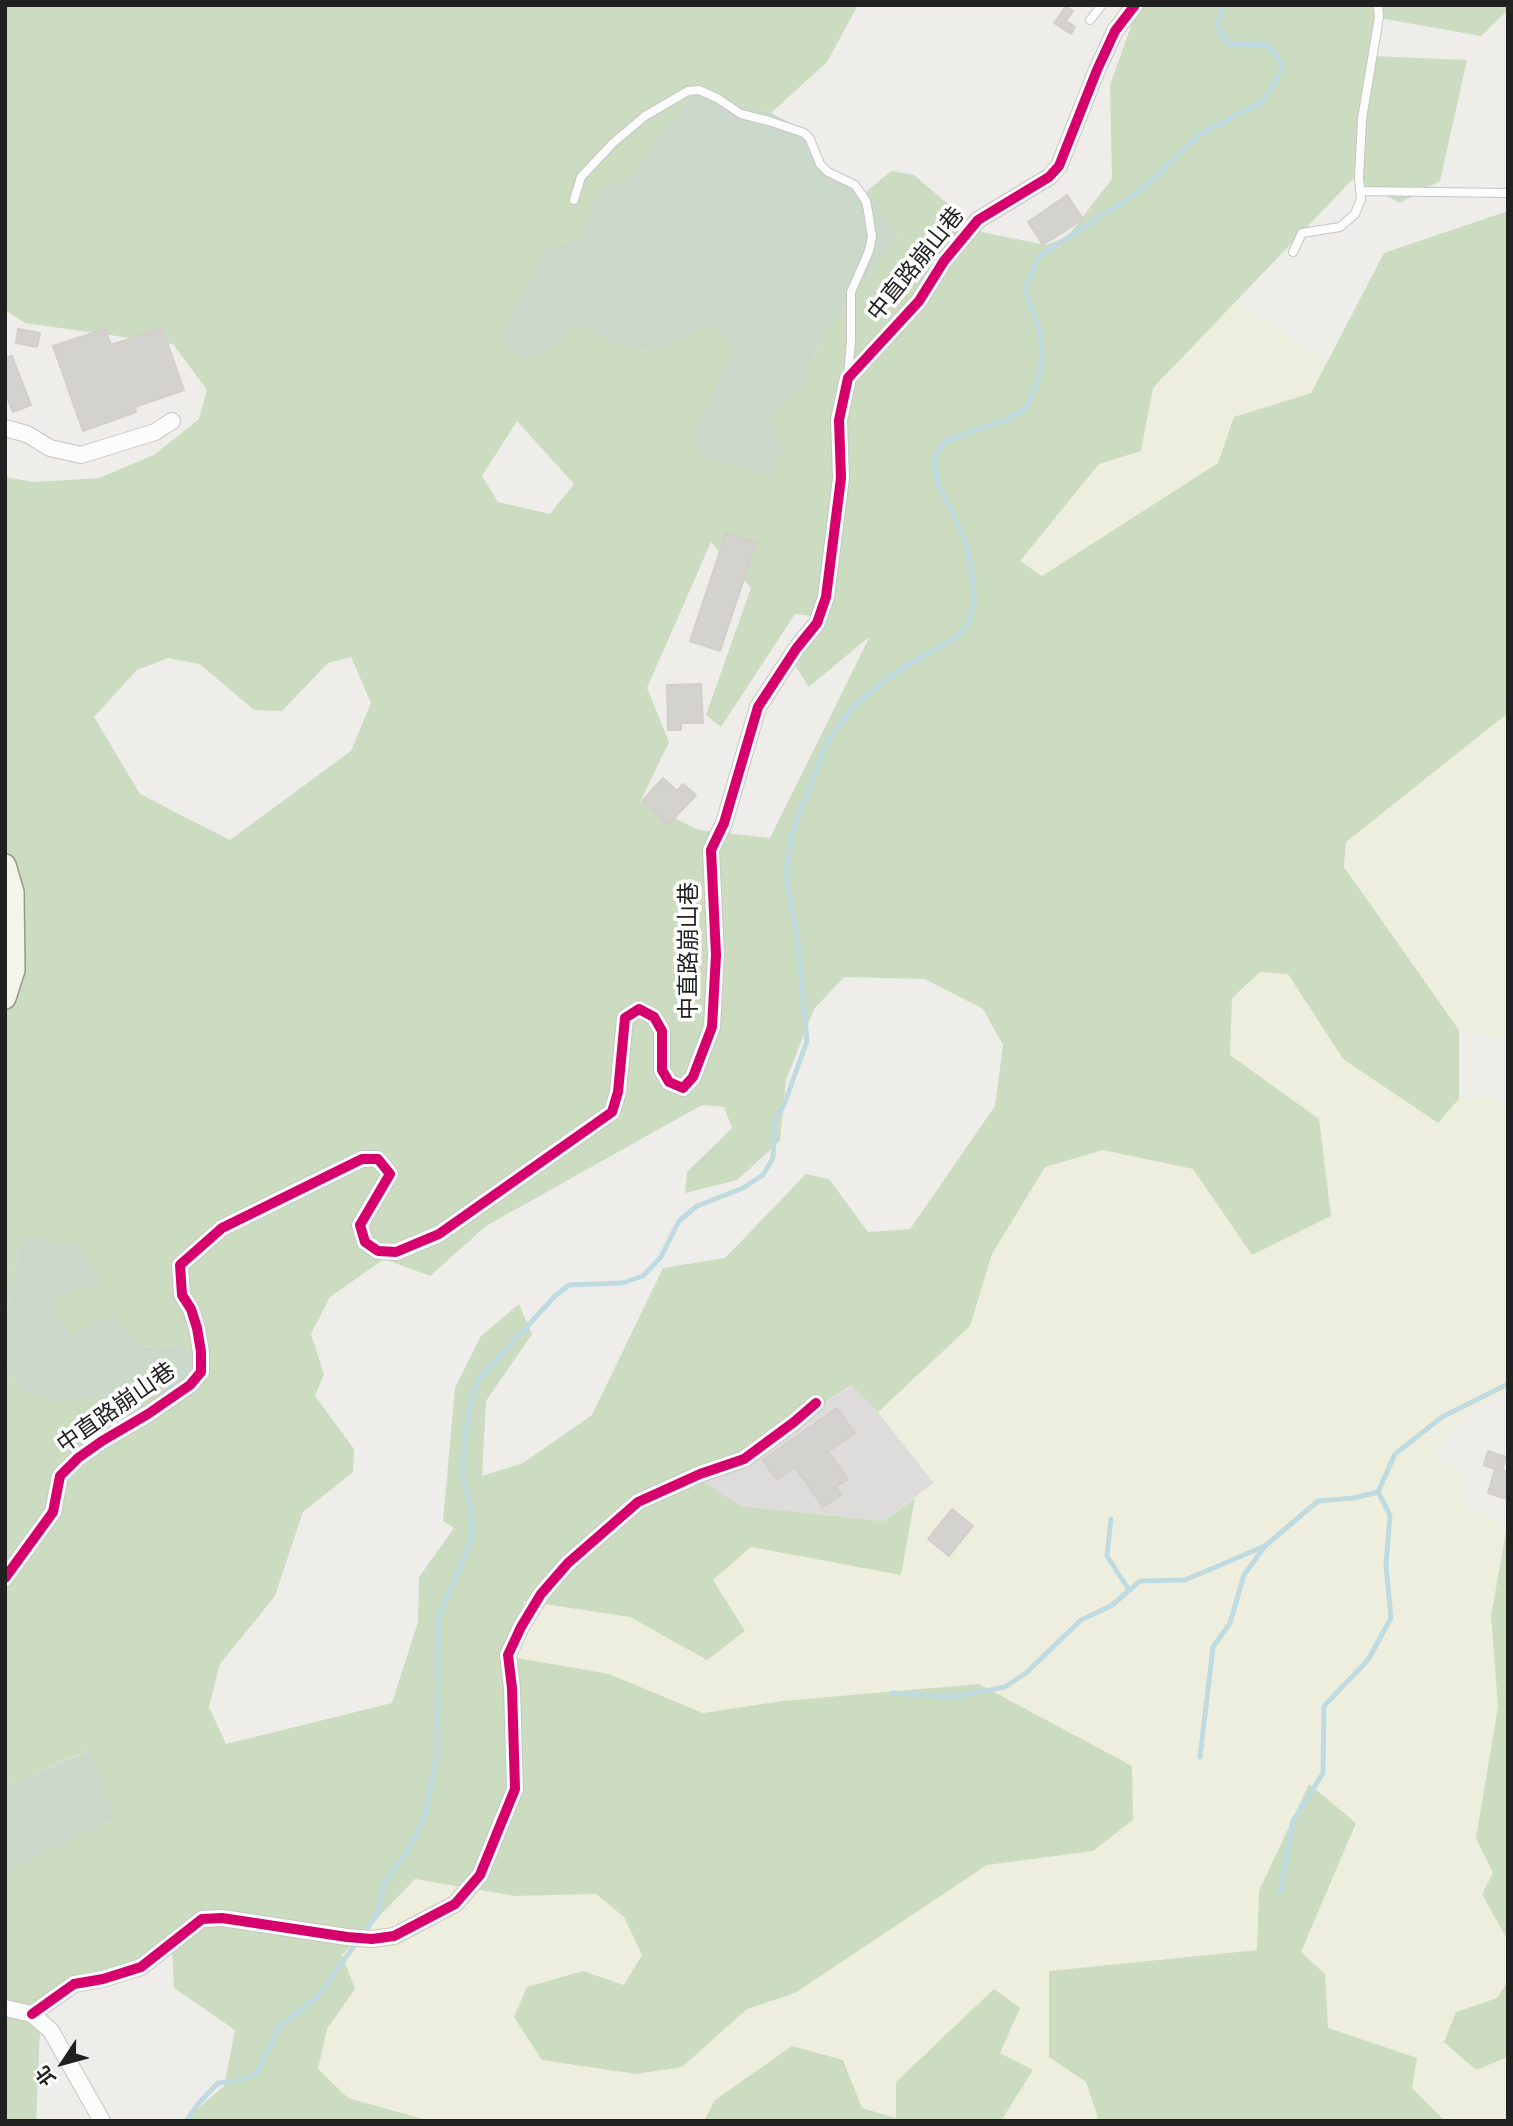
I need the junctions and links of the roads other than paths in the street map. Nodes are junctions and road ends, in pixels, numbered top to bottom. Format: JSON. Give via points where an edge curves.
{"nodes":[{"id":1,"x":1102,"y":5,"type":"edge"},
{"id":2,"x":1135,"y":5,"type":"edge"},
{"id":3,"x":1378,"y":5,"type":"edge"},
{"id":4,"x":1090,"y":20,"type":"dead end"},
{"id":5,"x":1360,"y":191,"type":"junction"},
{"id":6,"x":1508,"y":193,"type":"edge"},
{"id":7,"x":574,"y":200,"type":"dead end"},
{"id":8,"x":1293,"y":252,"type":"dead end"},
{"id":9,"x":848,"y":378,"type":"junction"},
{"id":10,"x":172,"y":421,"type":"dead end"},
{"id":11,"x":5,"y":428,"type":"edge"},
{"id":12,"x":5,"y":866,"type":"edge"},
{"id":13,"x":5,"y":998,"type":"edge"},
{"id":14,"x":816,"y":1403,"type":"dead end"},
{"id":15,"x":5,"y":1578,"type":"edge"},
{"id":16,"x":5,"y":2008,"type":"edge"},
{"id":17,"x":32,"y":2014,"type":"junction"},
{"id":18,"x":102,"y":2121,"type":"edge"}],
"edges":[{"from":1,"to":4,"type":"lane"},
{"from":2,"to":9,"type":"street","name":"中直路崩山巷","via":[[1115,31],[1059,166],[1049,177],[978,220],[919,301]]},
{"from":3,"to":5,"type":"lane","via":[[1362,119]]},
{"from":5,"to":6,"type":"lane"},
{"from":5,"to":8,"type":"lane","via":[[1355,214],[1340,227],[1302,233]]},
{"from":7,"to":9,"type":"lane","via":[[581,177],[613,143],[645,116],[688,91],[699,90],[741,114],[804,133],[820,164],[855,185],[866,201],[872,237],[851,292]]},
{"from":9,"to":15,"type":"street","name":"中直路崩山巷","via":[[839,420],[841,478],[826,597],[817,623],[758,707],[724,822],[711,850],[716,955],[712,1027],[693,1077],[682,1088],[669,1082],[662,1070],[662,1031],[654,1017],[639,1009],[625,1018],[612,1112],[439,1234],[396,1252],[377,1251],[365,1242],[360,1225],[390,1174],[378,1159],[362,1159],[222,1228],[180,1265],[182,1295],[197,1328],[201,1372],[190,1385],[102,1441],[60,1476],[53,1512]]},
{"from":10,"to":11,"type":"street","via":[[155,432],[81,456]]},
{"from":12,"to":13,"type":"street","via":[[13,892],[14,970]]},
{"from":14,"to":17,"type":"street","via":[[744,1459],[638,1502],[568,1563],[541,1594],[508,1655],[515,1789],[480,1875],[455,1903],[394,1936],[372,1939],[202,1919],[141,1967],[74,1984]]},
{"from":16,"to":17,"type":"street"},
{"from":17,"to":18,"type":"street","via":[[51,2031]]}]}
